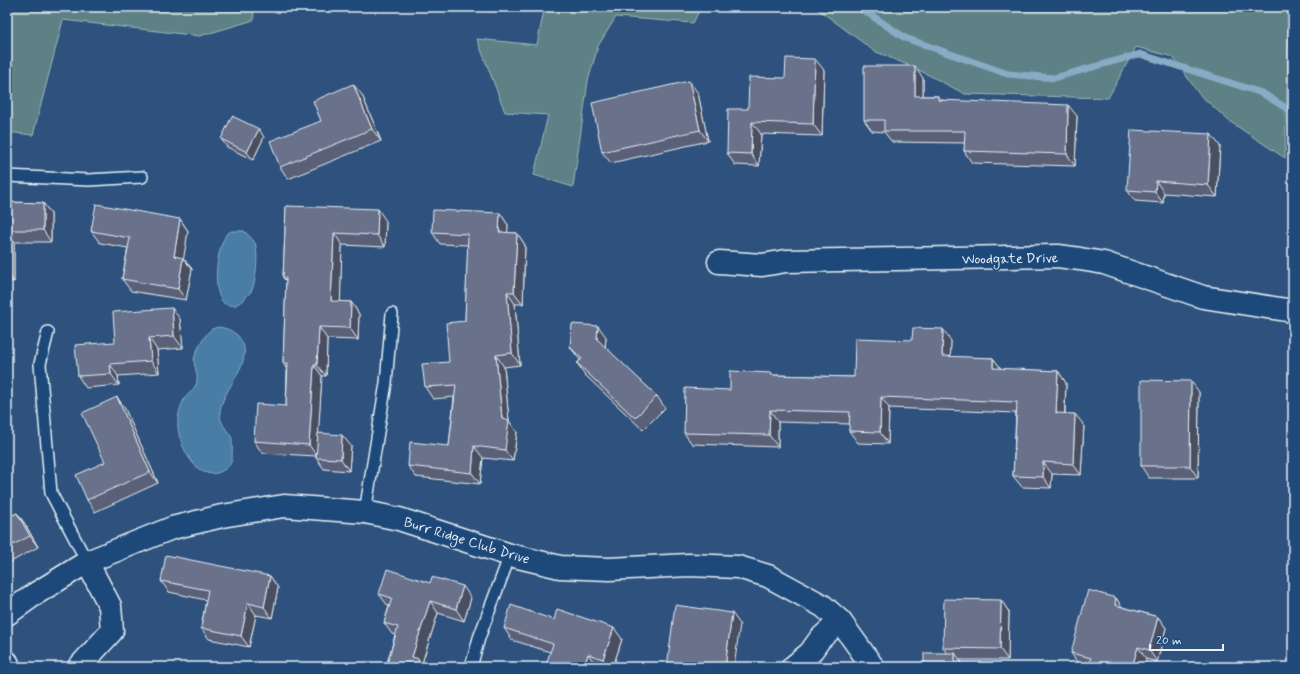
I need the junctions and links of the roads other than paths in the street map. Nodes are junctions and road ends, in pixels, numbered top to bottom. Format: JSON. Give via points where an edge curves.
{"nodes":[{"id":1,"x":7,"y":176,"type":"edge"},
{"id":2,"x":142,"y":177,"type":"dead end"},
{"id":3,"x":719,"y":262,"type":"dead end"},
{"id":4,"x":1293,"y":311,"type":"edge"},
{"id":5,"x":392,"y":314,"type":"dead end"},
{"id":6,"x":48,"y":332,"type":"dead end"},
{"id":7,"x":365,"y":512,"type":"junction"},
{"id":8,"x":510,"y":555,"type":"junction"},
{"id":9,"x":87,"y":562,"type":"junction"},
{"id":10,"x":7,"y":614,"type":"edge"},
{"id":11,"x":840,"y":621,"type":"junction"},
{"id":12,"x":7,"y":662,"type":"edge"},
{"id":13,"x":9,"y":667,"type":"edge"},
{"id":14,"x":79,"y":667,"type":"edge"},
{"id":15,"x":471,"y":667,"type":"edge"},
{"id":16,"x":793,"y":667,"type":"edge"},
{"id":17,"x":873,"y":667,"type":"edge"}],
"edges":[{"from":1,"to":2,"type":"lane","via":[[88,180]]},
{"from":3,"to":4,"type":"street","name":"Woodgate Drive","via":[[762,265],[786,261],[1058,256],[1104,264],[1203,297]]},
{"from":5,"to":7,"type":"lane","via":[[386,383]]},
{"from":6,"to":9,"type":"lane","via":[[40,364],[51,493]]},
{"from":7,"to":8,"type":"street","name":"Burr Ridge Club Drive","via":[[399,519]]},
{"from":7,"to":9,"type":"street","name":"Burr Ridge Club Drive","via":[[284,506],[222,516],[172,528]]},
{"from":8,"to":11,"type":"street","name":"Burr Ridge Club Drive","via":[[560,567],[738,567],[768,576],[800,592],[823,606]]},
{"from":8,"to":15,"type":"lane"},
{"from":9,"to":10,"type":"street","name":"Burr Ridge Club Drive"},
{"from":9,"to":14,"type":"street","via":[[110,606],[112,631]]},
{"from":11,"to":16,"type":"street"},
{"from":11,"to":17,"type":"street","name":"Burr Ridge Club Drive"},
{"from":12,"to":13,"type":"street"}]}
